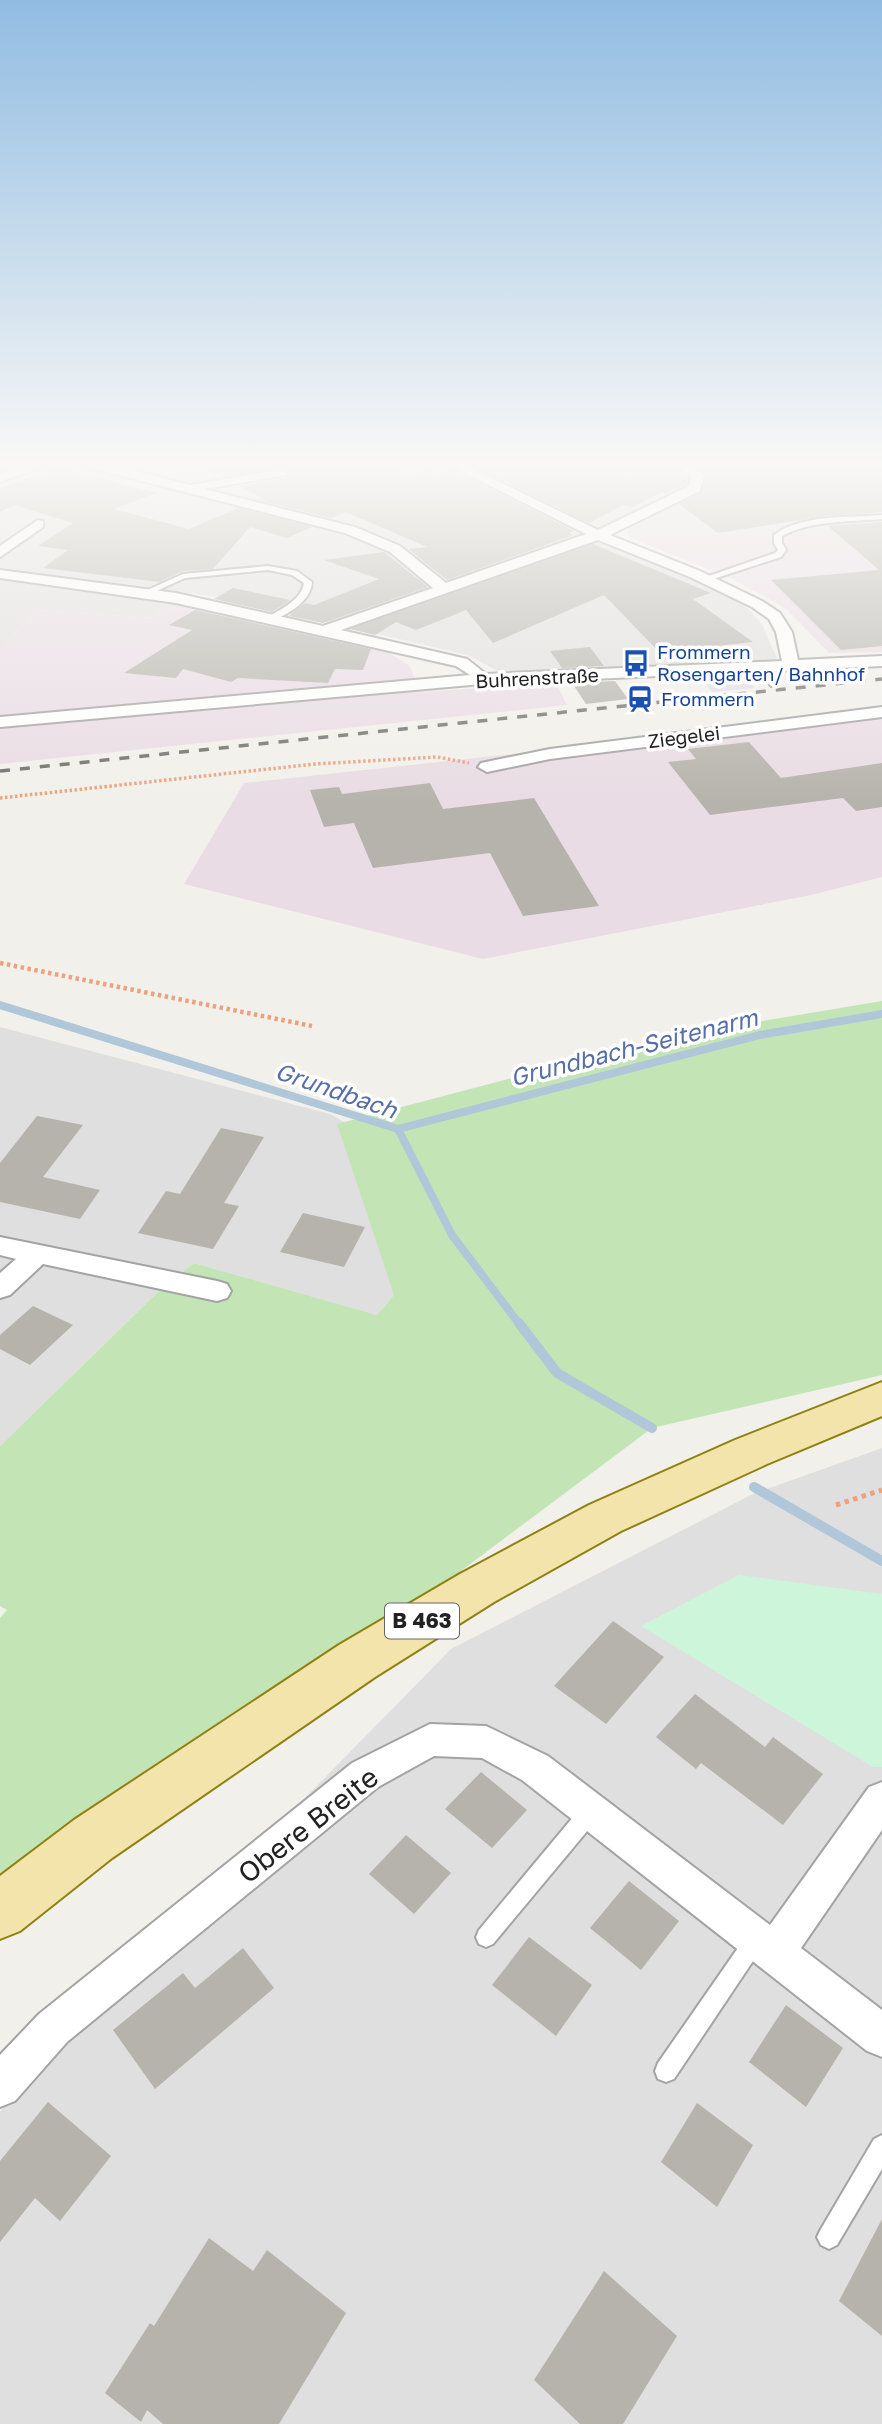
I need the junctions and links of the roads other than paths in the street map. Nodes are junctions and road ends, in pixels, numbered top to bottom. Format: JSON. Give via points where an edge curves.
{"nodes":[{"id":1,"x":16,"y":576,"type":"edge"},
{"id":2,"x":183,"y":576,"type":"edge"},
{"id":3,"x":299,"y":576,"type":"edge"},
{"id":4,"x":428,"y":576,"type":"edge"},
{"id":5,"x":477,"y":576,"type":"edge"},
{"id":6,"x":697,"y":576,"type":"edge"},
{"id":7,"x":713,"y":576,"type":"edge"},
{"id":8,"x":704,"y":579,"type":"junction"},
{"id":9,"x":442,"y":588,"type":"junction"},
{"id":10,"x":145,"y":593,"type":"junction"},
{"id":11,"x":272,"y":618,"type":"junction"},
{"id":12,"x":327,"y":630,"type":"junction"},
{"id":13,"x":882,"y":661,"type":"edge"},
{"id":14,"x":791,"y":666,"type":"junction"},
{"id":15,"x":761,"y":667,"type":"junction"},
{"id":16,"x":482,"y":679,"type":"junction"},
{"id":17,"x":774,"y":684,"type":"dead end"},
{"id":18,"x":882,"y":712,"type":"edge"},
{"id":19,"x":0,"y":722,"type":"edge"},
{"id":20,"x":487,"y":767,"type":"road end"},
{"id":21,"x":0,"y":1246,"type":"edge"},
{"id":22,"x":38,"y":1254,"type":"junction"},
{"id":23,"x":0,"y":1288,"type":"edge"},
{"id":24,"x":217,"y":1291,"type":"dead end"},
{"id":25,"x":882,"y":1398,"type":"edge"},
{"id":26,"x":882,"y":1799,"type":"edge"},
{"id":27,"x":592,"y":1810,"type":"junction"},
{"id":28,"x":0,"y":1911,"type":"edge"},
{"id":29,"x":486,"y":1937,"type":"dead end"},
{"id":30,"x":764,"y":1947,"type":"junction"},
{"id":31,"x":882,"y":2036,"type":"edge"},
{"id":32,"x":666,"y":2071,"type":"dead end"},
{"id":33,"x":0,"y":2086,"type":"edge"},
{"id":34,"x":882,"y":2147,"type":"edge"},
{"id":35,"x":829,"y":2237,"type":"dead end"}],
"edges":[{"from":1,"to":10,"type":"street"},
{"from":2,"to":10,"type":"lane"},
{"from":3,"to":11,"type":"lane","via":[[309,587],[299,601]]},
{"from":4,"to":9,"type":"street"},
{"from":5,"to":9,"type":"street"},
{"from":6,"to":8,"type":"street"},
{"from":7,"to":8,"type":"lane"},
{"from":8,"to":14,"type":"street","via":[[775,616],[784,632]]},
{"from":9,"to":12,"type":"street"},
{"from":10,"to":11,"type":"street"},
{"from":11,"to":12,"type":"street"},
{"from":12,"to":16,"type":"street","via":[[461,662]]},
{"from":13,"to":14,"type":"street","name":"Buhrenstraße"},
{"from":14,"to":15,"type":"street","name":"Buhrenstraße"},
{"from":15,"to":16,"type":"street","name":"Buhrenstraße"},
{"from":15,"to":17,"type":"lane"},
{"from":16,"to":19,"type":"street","name":"Buhrenstraße"},
{"from":18,"to":20,"type":"street","name":"Ziegelei","via":[[550,754]]},
{"from":21,"to":22,"type":"street"},
{"from":22,"to":23,"type":"street"},
{"from":22,"to":24,"type":"street"},
{"from":25,"to":28,"type":"main road","number":"B 463","via":[[605,1518],[477,1588],[357,1661],[93,1839]]},
{"from":26,"to":30,"type":"street"},
{"from":27,"to":29,"type":"lane"},
{"from":27,"to":30,"type":"street","name":"Obere Breite"},
{"from":27,"to":33,"type":"street","name":"Obere Breite","via":[[535,1768],[486,1742],[430,1740],[365,1775],[53,2028]]},
{"from":30,"to":31,"type":"street","name":"Obere Breite"},
{"from":30,"to":32,"type":"lane"},
{"from":34,"to":35,"type":"lane"}]}
